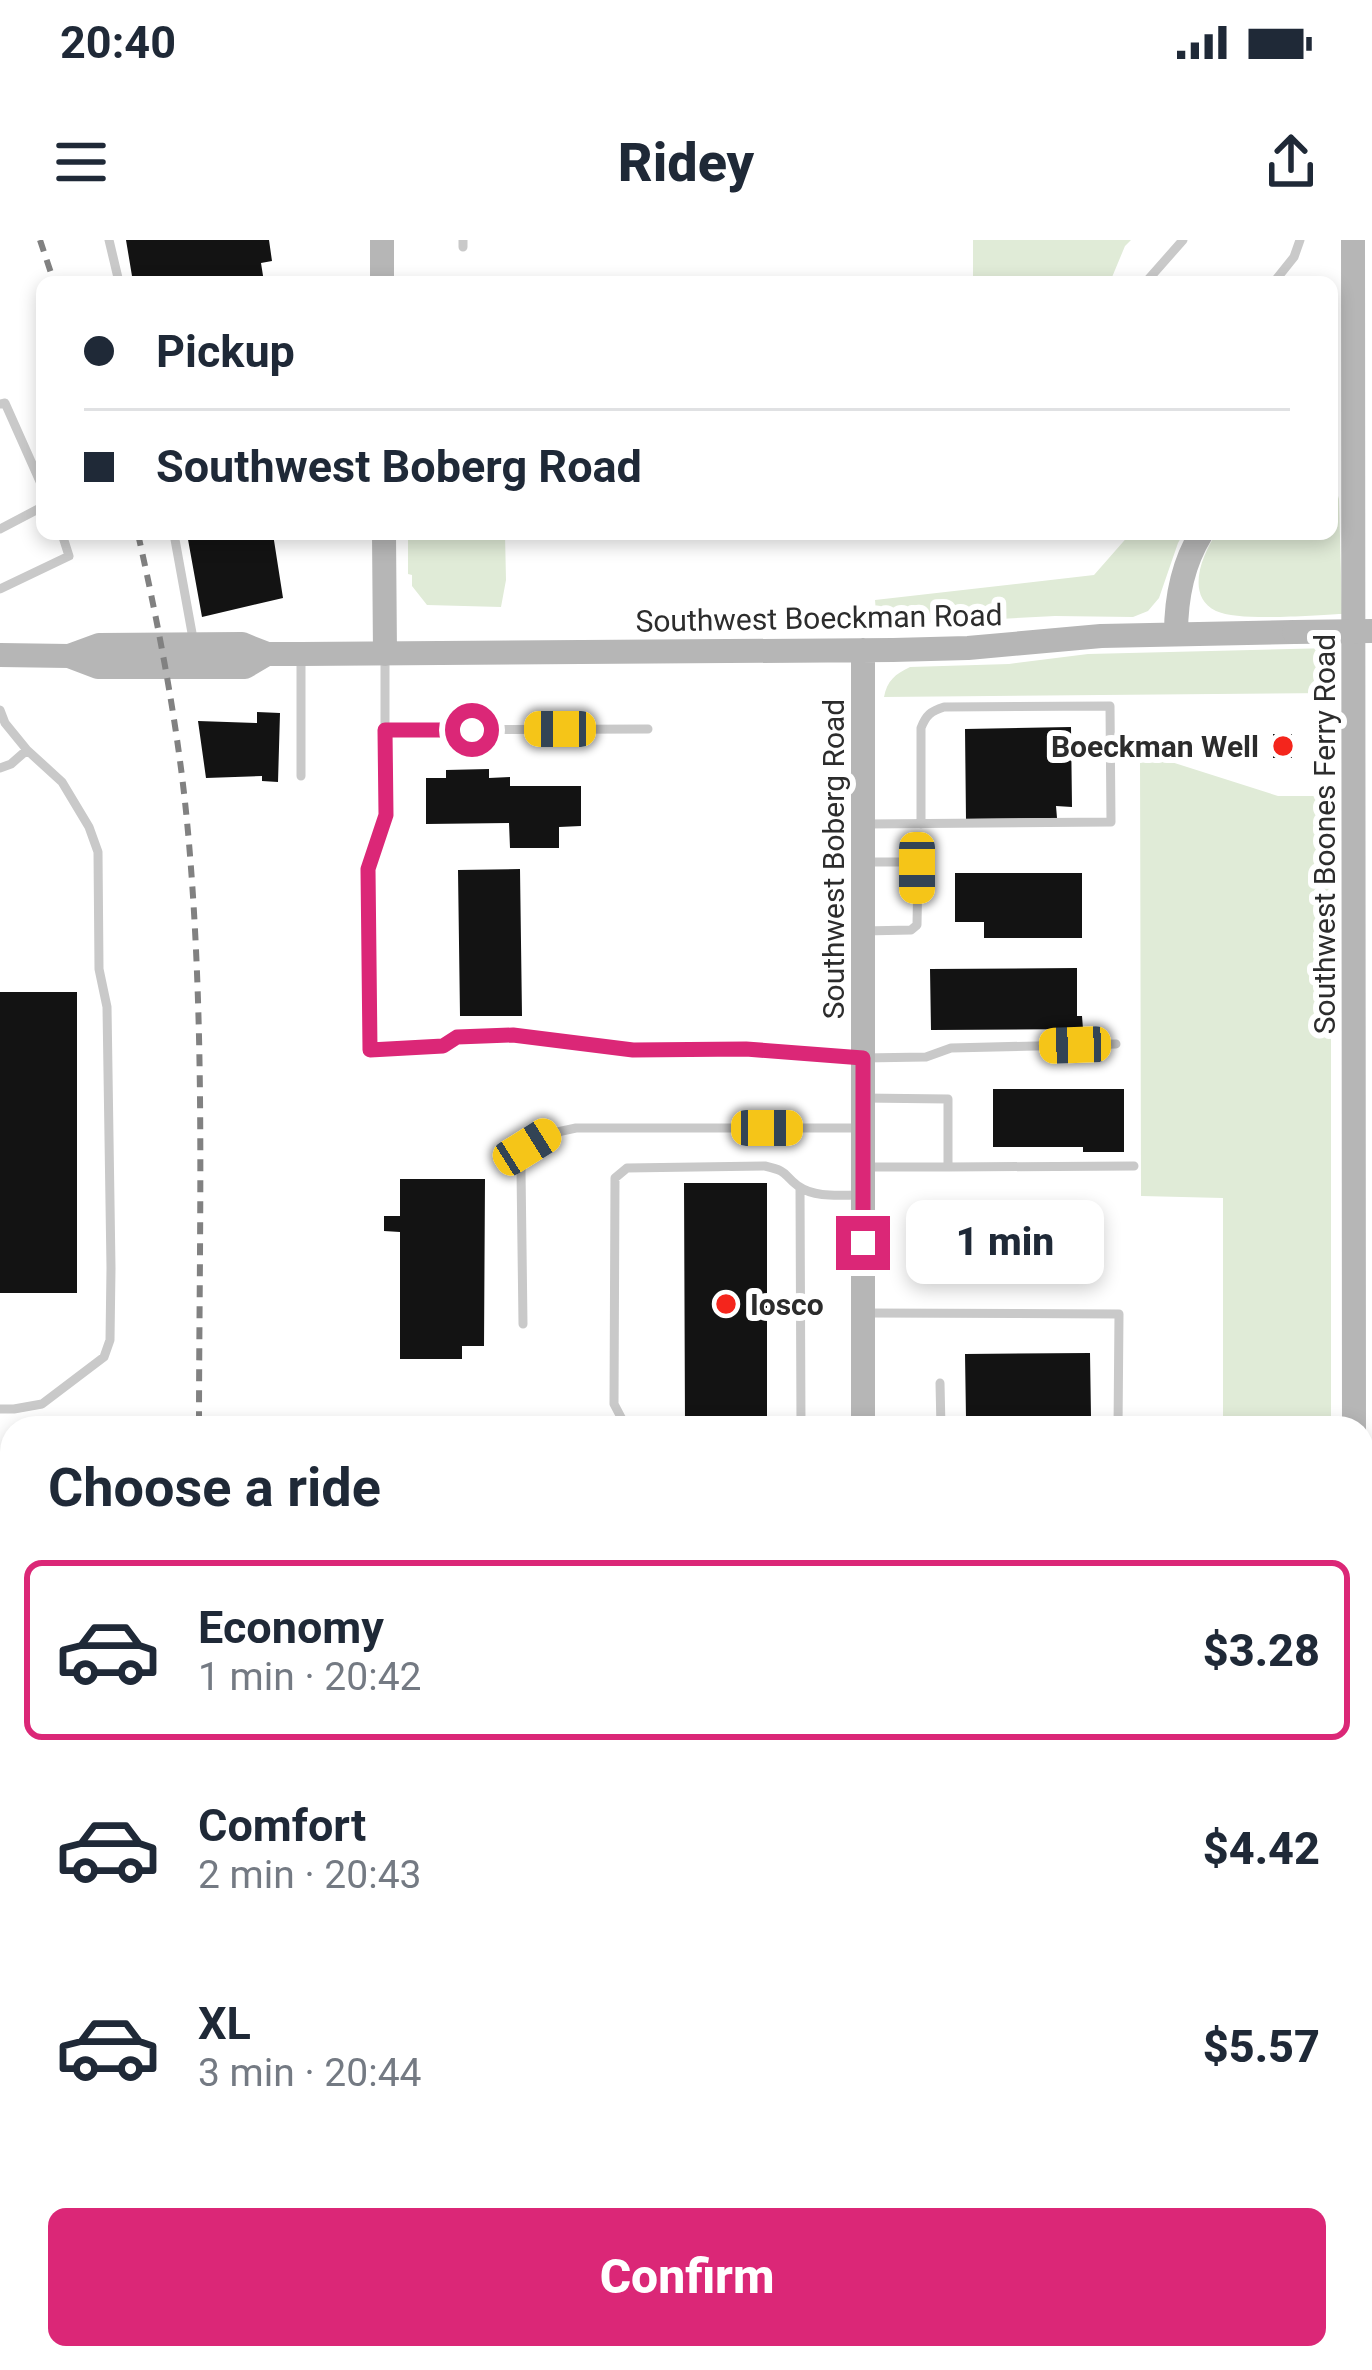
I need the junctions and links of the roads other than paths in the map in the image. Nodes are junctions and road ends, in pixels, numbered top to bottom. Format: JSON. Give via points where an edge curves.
{"nodes":[{"id":1,"x":110,"y":240,"type":"edge"},
{"id":2,"x":382,"y":240,"type":"edge"},
{"id":3,"x":1184,"y":240,"type":"edge"},
{"id":4,"x":1300,"y":240,"type":"edge"},
{"id":5,"x":1353,"y":240,"type":"edge"},
{"id":6,"x":117,"y":276,"type":"edge"},
{"id":7,"x":382,"y":276,"type":"edge"},
{"id":8,"x":1151,"y":276,"type":"edge"},
{"id":9,"x":1279,"y":276,"type":"edge"},
{"id":10,"x":0,"y":404,"type":"edge"},
{"id":11,"x":1343,"y":435,"type":"edge"},
{"id":12,"x":36,"y":473,"type":"edge"},
{"id":13,"x":36,"y":510,"type":"edge"},
{"id":14,"x":0,"y":529,"type":"edge"},
{"id":15,"x":64,"y":540,"type":"edge"},
{"id":16,"x":175,"y":540,"type":"edge"},
{"id":17,"x":384,"y":540,"type":"edge"},
{"id":18,"x":1198,"y":540,"type":"edge"},
{"id":19,"x":0,"y":589,"type":"edge"},
{"id":20,"x":1372,"y":631,"type":"edge"},
{"id":21,"x":1177,"y":634,"type":"junction"},
{"id":22,"x":194,"y":644,"type":"junction"},
{"id":23,"x":863,"y":650,"type":"junction"},
{"id":24,"x":267,"y":654,"type":"junction"},
{"id":25,"x":301,"y":654,"type":"junction"},
{"id":26,"x":385,"y":654,"type":"junction"},
{"id":27,"x":0,"y":655,"type":"edge"},
{"id":28,"x":69,"y":656,"type":"junction"},
{"id":29,"x":0,"y":710,"type":"edge"},
{"id":30,"x":648,"y":729,"type":"dead end"},
{"id":31,"x":385,"y":730,"type":"junction"},
{"id":32,"x":27,"y":750,"type":"junction"},
{"id":33,"x":0,"y":768,"type":"edge"},
{"id":34,"x":301,"y":776,"type":"dead end"},
{"id":35,"x":863,"y":824,"type":"junction"},
{"id":36,"x":921,"y":824,"type":"junction"},
{"id":37,"x":863,"y":862,"type":"junction"},
{"id":38,"x":863,"y":931,"type":"junction"},
{"id":39,"x":1116,"y":1044,"type":"dead end"},
{"id":40,"x":863,"y":1058,"type":"junction"},
{"id":41,"x":863,"y":1098,"type":"junction"},
{"id":42,"x":863,"y":1128,"type":"junction"},
{"id":43,"x":1134,"y":1166,"type":"dead end"},
{"id":44,"x":863,"y":1167,"type":"junction"},
{"id":45,"x":948,"y":1167,"type":"junction"},
{"id":46,"x":800,"y":1188,"type":"junction"},
{"id":47,"x":863,"y":1195,"type":"junction"},
{"id":48,"x":863,"y":1313,"type":"junction"},
{"id":49,"x":523,"y":1324,"type":"dead end"},
{"id":50,"x":940,"y":1383,"type":"dead end"},
{"id":51,"x":0,"y":1409,"type":"edge"},
{"id":52,"x":620,"y":1416,"type":"edge"},
{"id":53,"x":801,"y":1416,"type":"edge"},
{"id":54,"x":863,"y":1416,"type":"edge"},
{"id":55,"x":941,"y":1416,"type":"edge"},
{"id":56,"x":1118,"y":1416,"type":"edge"},
{"id":57,"x":1354,"y":1416,"type":"edge"}],
"edges":[{"from":1,"to":6,"type":"lane"},
{"from":2,"to":7,"type":"street"},
{"from":3,"to":8,"type":"lane"},
{"from":4,"to":9,"type":"lane"},
{"from":5,"to":11,"type":"street","name":"Southwest Boones Ferry Road"},
{"from":10,"to":12,"type":"lane"},
{"from":11,"to":57,"type":"street","name":"Southwest Boones Ferry Road"},
{"from":13,"to":14,"type":"lane"},
{"from":15,"to":19,"type":"lane","via":[[69,556]]},
{"from":16,"to":22,"type":"lane"},
{"from":17,"to":26,"type":"street"},
{"from":18,"to":21,"type":"street","via":[[1180,585]]},
{"from":20,"to":21,"type":"street","name":"Southwest Boeckman Road","bridge":true},
{"from":21,"to":23,"type":"street","name":"Southwest Boeckman Road"},
{"from":22,"to":24,"type":"street","name":"Southwest Boeckman Road","via":[[242,644]]},
{"from":22,"to":28,"type":"street","name":"Southwest Boeckman Road","via":[[99,645]]},
{"from":23,"to":26,"type":"street","name":"Southwest Boeckman Road"},
{"from":23,"to":35,"type":"street","name":"Southwest Boberg Road"},
{"from":24,"to":25,"type":"street","name":"Southwest Boeckman Road"},
{"from":24,"to":28,"type":"street","name":"Southwest Boeckman Road","via":[[245,667],[98,668]]},
{"from":25,"to":26,"type":"street","name":"Southwest Boeckman Road"},
{"from":25,"to":34,"type":"lane"},
{"from":26,"to":31,"type":"lane"},
{"from":27,"to":28,"type":"street","name":"Southwest Boeckman Road"},
{"from":29,"to":32,"type":"lane"},
{"from":30,"to":31,"type":"lane"},
{"from":31,"to":40,"type":"lane","via":[[386,815],[368,869],[370,1050],[513,1035],[633,1050]]},
{"from":32,"to":33,"type":"lane"},
{"from":32,"to":51,"type":"lane","via":[[62,782],[98,852],[110,1340],[104,1358],[43,1404]]},
{"from":35,"to":36,"type":"lane"},
{"from":35,"to":37,"type":"street","name":"Southwest Boberg Road"},
{"from":36,"to":36,"type":"lane","via":[[1111,822],[1111,706],[933,710],[920,728]]},
{"from":37,"to":38,"type":"street","name":"Southwest Boberg Road"},
{"from":37,"to":38,"type":"lane","via":[[917,868],[917,925]]},
{"from":38,"to":40,"type":"street","name":"Southwest Boberg Road"},
{"from":39,"to":40,"type":"lane"},
{"from":40,"to":41,"type":"street","name":"Southwest Boberg Road"},
{"from":41,"to":42,"type":"street","name":"Southwest Boberg Road"},
{"from":41,"to":45,"type":"lane","via":[[948,1099]]},
{"from":42,"to":44,"type":"street","name":"Southwest Boberg Road"},
{"from":42,"to":49,"type":"lane","via":[[548,1134],[527,1147],[521,1170]]},
{"from":43,"to":45,"type":"lane"},
{"from":44,"to":45,"type":"lane"},
{"from":44,"to":47,"type":"street","name":"Southwest Boberg Road"},
{"from":46,"to":47,"type":"lane"},
{"from":46,"to":52,"type":"lane","via":[[765,1166],[627,1168],[615,1178],[614,1404]]},
{"from":46,"to":53,"type":"lane"},
{"from":47,"to":48,"type":"street","name":"Southwest Boberg Road"},
{"from":48,"to":54,"type":"street","name":"Southwest Boberg Road"},
{"from":48,"to":56,"type":"lane","via":[[1119,1314]]},
{"from":50,"to":55,"type":"lane"}]}
